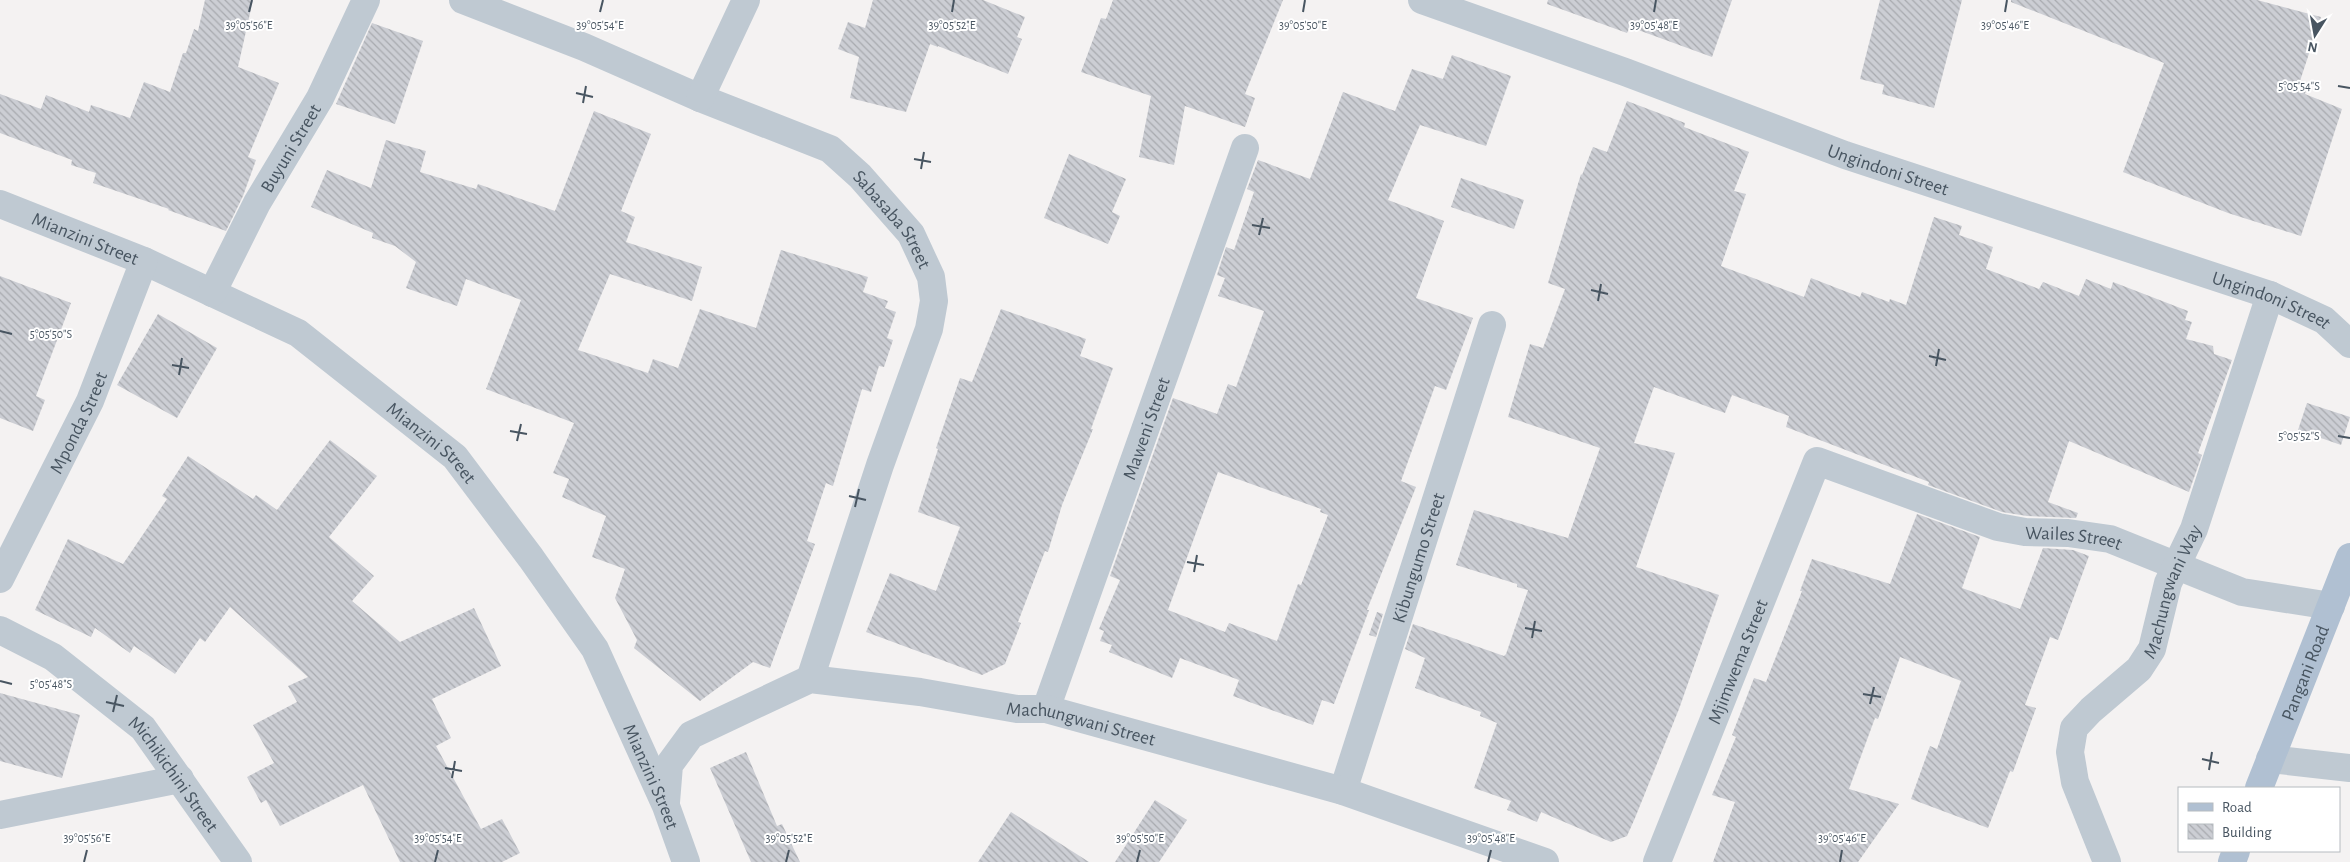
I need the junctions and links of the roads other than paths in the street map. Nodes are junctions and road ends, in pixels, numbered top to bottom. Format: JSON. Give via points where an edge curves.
{"nodes":[{"id":1,"x":366,"y":0,"type":"edge"},
{"id":2,"x":463,"y":0,"type":"edge"},
{"id":3,"x":746,"y":0,"type":"edge"},
{"id":4,"x":1422,"y":0,"type":"edge"},
{"id":5,"x":700,"y":98,"type":"junction"},
{"id":6,"x":1246,"y":148,"type":"dead end"},
{"id":7,"x":0,"y":204,"type":"edge"},
{"id":8,"x":144,"y":260,"type":"junction"},
{"id":9,"x":212,"y":293,"type":"junction"},
{"id":10,"x":2270,"y":295,"type":"junction"},
{"id":11,"x":1492,"y":325,"type":"dead end"},
{"id":12,"x":2350,"y":344,"type":"edge"},
{"id":13,"x":1817,"y":461,"type":"joint"},
{"id":14,"x":2350,"y":557,"type":"edge"},
{"id":15,"x":2176,"y":565,"type":"junction"},
{"id":16,"x":0,"y":579,"type":"edge"},
{"id":17,"x":2331,"y":606,"type":"junction"},
{"id":18,"x":0,"y":630,"type":"edge"},
{"id":19,"x":810,"y":679,"type":"junction"},
{"id":20,"x":1046,"y":709,"type":"junction"},
{"id":21,"x":2270,"y":760,"type":"junction"},
{"id":22,"x":2350,"y":768,"type":"edge"},
{"id":23,"x":180,"y":779,"type":"junction"},
{"id":24,"x":2259,"y":787,"type":"edge"},
{"id":25,"x":1343,"y":791,"type":"junction"},
{"id":26,"x":666,"y":806,"type":"junction"},
{"id":27,"x":0,"y":815,"type":"edge"},
{"id":28,"x":238,"y":862,"type":"edge"},
{"id":29,"x":686,"y":862,"type":"edge"},
{"id":30,"x":1545,"y":862,"type":"edge"},
{"id":31,"x":1657,"y":862,"type":"edge"},
{"id":32,"x":2107,"y":862,"type":"edge"}],
"edges":[{"from":1,"to":9,"type":"street","name":"Buyuni Street","via":[[320,98],[257,202]]},
{"from":2,"to":5,"type":"street","name":"Sabasaba Street"},
{"from":3,"to":5,"type":"street"},
{"from":4,"to":10,"type":"street","name":"Ungindoni Street","via":[[1845,154]]},
{"from":5,"to":19,"type":"street","name":"Sabasaba Street","via":[[830,149],[860,176],[911,234],[931,277],[934,301],[929,329],[880,465]]},
{"from":6,"to":20,"type":"street","name":"Maweni Street"},
{"from":7,"to":8,"type":"street","name":"Mianzini Street"},
{"from":8,"to":9,"type":"street","name":"Mianzini Street"},
{"from":8,"to":16,"type":"street","name":"Mponda Street","via":[[90,401]]},
{"from":9,"to":26,"type":"street","name":"Mianzini Street","via":[[298,333],[455,457],[595,649]]},
{"from":10,"to":12,"type":"street","name":"Ungindoni Street","via":[[2324,320]]},
{"from":10,"to":15,"type":"street","name":"Machungwani Way","via":[[2194,529]]},
{"from":11,"to":25,"type":"street","name":"Kibungumo Street"},
{"from":13,"to":15,"type":"street","name":"Wailes Street","via":[[1998,527],[2110,539]]},
{"from":13,"to":31,"type":"street","name":"Mjimwema Street"},
{"from":14,"to":17,"type":"main road","name":"Pangani Road"},
{"from":15,"to":17,"type":"street","name":"Wailes Street","via":[[2242,592]]},
{"from":15,"to":32,"type":"street","name":"Machungwani Way","via":[[2168,583],[2152,649],[2140,669],[2074,728],[2070,752],[2075,782]]},
{"from":17,"to":21,"type":"main road","name":"Pangani Road"},
{"from":18,"to":23,"type":"street","name":"Michikichini Street","via":[[53,657],[143,728]]},
{"from":19,"to":20,"type":"street","name":"Machungwani Street","via":[[920,692],[1017,709]]},
{"from":19,"to":26,"type":"street","via":[[691,735],[668,765]]},
{"from":20,"to":25,"type":"street","name":"Machungwani Street"},
{"from":21,"to":22,"type":"street"},
{"from":21,"to":24,"type":"main road","name":"Pangani Road"},
{"from":23,"to":27,"type":"street"},
{"from":23,"to":28,"type":"street","name":"Michikichini Street"},
{"from":25,"to":30,"type":"street","name":"Machungwani Street"},
{"from":26,"to":29,"type":"street","name":"Mianzini Street"}]}
